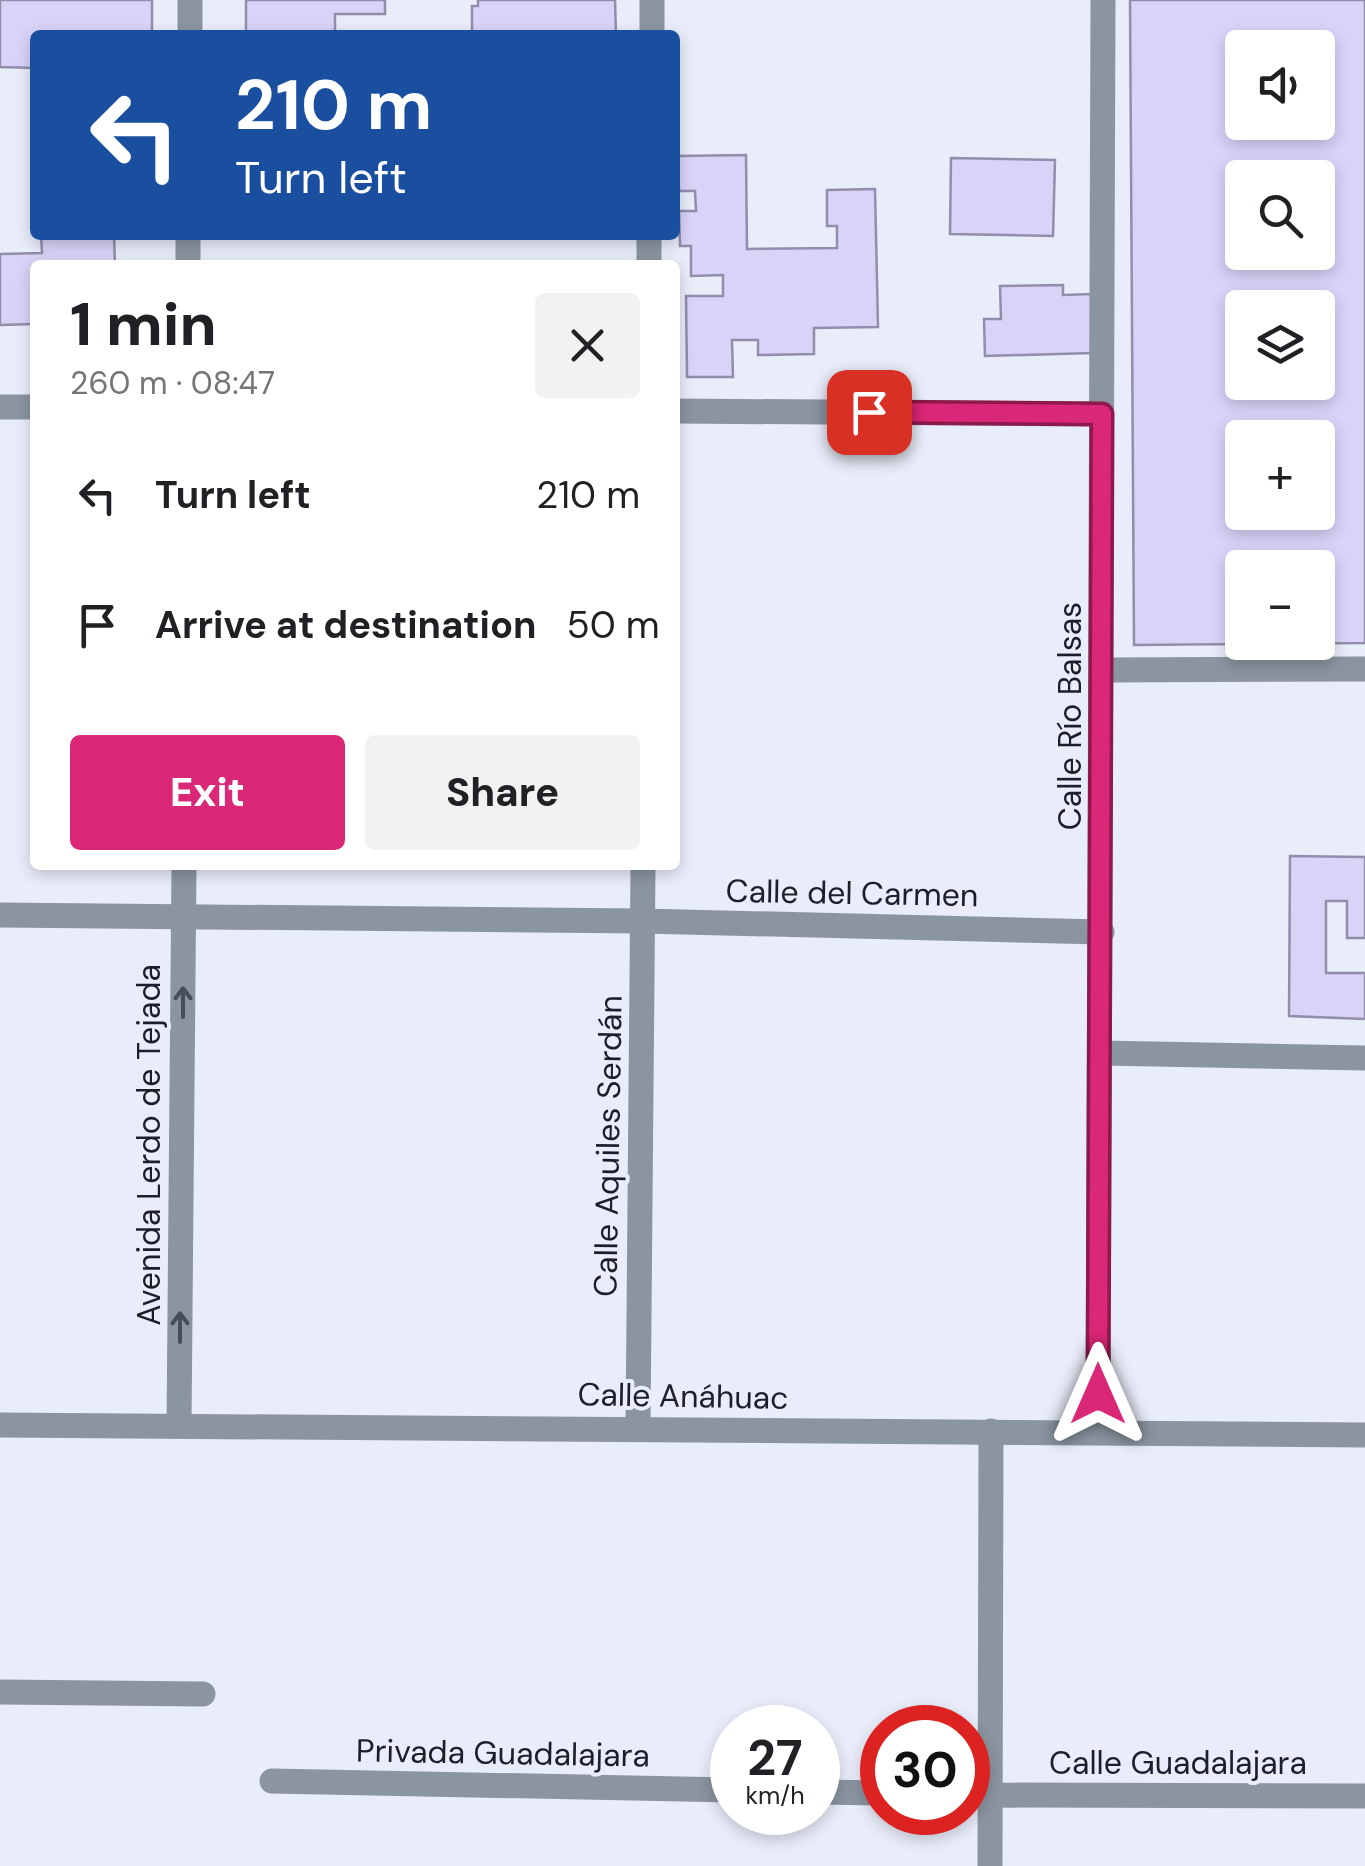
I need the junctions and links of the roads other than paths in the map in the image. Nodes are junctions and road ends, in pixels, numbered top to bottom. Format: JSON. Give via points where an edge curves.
{"nodes":[{"id":1,"x":190,"y":0,"type":"edge"},
{"id":2,"x":652,"y":0,"type":"edge"},
{"id":3,"x":1102,"y":0,"type":"edge"},
{"id":4,"x":190,"y":30,"type":"edge"},
{"id":5,"x":652,"y":30,"type":"edge"},
{"id":6,"x":0,"y":408,"type":"edge"},
{"id":7,"x":30,"y":408,"type":"edge"},
{"id":8,"x":680,"y":411,"type":"edge"},
{"id":9,"x":1102,"y":414,"type":"junction"},
{"id":10,"x":1365,"y":669,"type":"edge"},
{"id":11,"x":1103,"y":670,"type":"junction"},
{"id":12,"x":184,"y":870,"type":"edge"},
{"id":13,"x":643,"y":870,"type":"edge"},
{"id":14,"x":0,"y":915,"type":"edge"},
{"id":15,"x":184,"y":917,"type":"junction"},
{"id":16,"x":642,"y":921,"type":"junction"},
{"id":17,"x":1102,"y":932,"type":"junction"},
{"id":18,"x":1102,"y":1054,"type":"junction"},
{"id":19,"x":1365,"y":1058,"type":"edge"},
{"id":20,"x":0,"y":1425,"type":"edge"},
{"id":21,"x":180,"y":1425,"type":"junction"},
{"id":22,"x":638,"y":1428,"type":"junction"},
{"id":23,"x":991,"y":1432,"type":"junction"},
{"id":24,"x":1098,"y":1432,"type":"junction"},
{"id":25,"x":1365,"y":1435,"type":"edge"},
{"id":26,"x":0,"y":1692,"type":"edge"},
{"id":27,"x":203,"y":1694,"type":"dead end"},
{"id":28,"x":982,"y":1705,"type":"edge"},
{"id":29,"x":272,"y":1781,"type":"dead end"},
{"id":30,"x":710,"y":1790,"type":"edge"},
{"id":31,"x":990,"y":1795,"type":"edge"},
{"id":32,"x":1365,"y":1796,"type":"edge"},
{"id":33,"x":985,"y":1835,"type":"edge"},
{"id":34,"x":990,"y":1866,"type":"edge"}],
"edges":[{"from":1,"to":4,"type":"street"},
{"from":2,"to":5,"type":"street"},
{"from":3,"to":9,"type":"street","name":"Calle Río Balsas"},
{"from":6,"to":7,"type":"street"},
{"from":8,"to":9,"type":"street"},
{"from":9,"to":11,"type":"street","name":"Calle Río Balsas"},
{"from":10,"to":11,"type":"street"},
{"from":11,"to":17,"type":"street","name":"Calle Río Balsas"},
{"from":12,"to":15,"type":"street","name":"Avenida Lerdo de Tejada"},
{"from":13,"to":16,"type":"street","name":"Calle Aquiles Serdán"},
{"from":14,"to":15,"type":"street","name":"Calle del Carmen"},
{"from":15,"to":16,"type":"street","name":"Calle del Carmen"},
{"from":21,"to":15,"type":"street","name":"Avenida Lerdo de Tejada","one_way":true},
{"from":16,"to":17,"type":"street","name":"Calle del Carmen"},
{"from":16,"to":22,"type":"street","name":"Calle Aquiles Serdán"},
{"from":17,"to":18,"type":"street","name":"Calle Río Balsas"},
{"from":18,"to":19,"type":"street"},
{"from":18,"to":24,"type":"street","name":"Calle Río Balsas"},
{"from":20,"to":21,"type":"street","name":"Calle Anáhuac"},
{"from":21,"to":22,"type":"street","name":"Calle Anáhuac"},
{"from":22,"to":23,"type":"street","name":"Calle Anáhuac"},
{"from":23,"to":24,"type":"street","name":"Calle Anáhuac"},
{"from":23,"to":28,"type":"street"},
{"from":24,"to":25,"type":"street","name":"Calle Anáhuac"},
{"from":26,"to":27,"type":"street"},
{"from":29,"to":30,"type":"street","name":"Privada Guadalajara"},
{"from":31,"to":32,"type":"street","name":"Calle Guadalajara"},
{"from":33,"to":34,"type":"street"}]}
